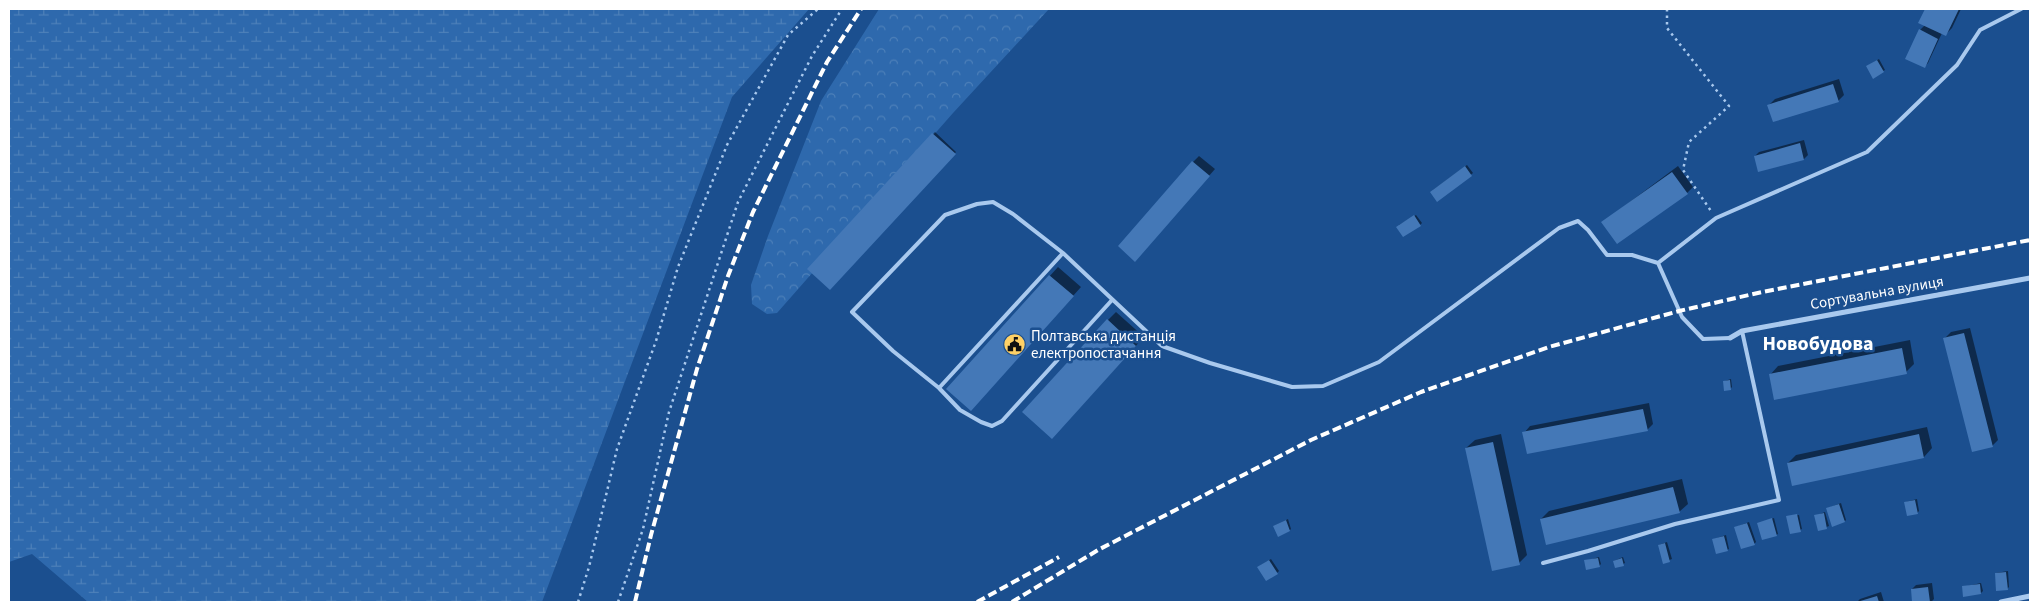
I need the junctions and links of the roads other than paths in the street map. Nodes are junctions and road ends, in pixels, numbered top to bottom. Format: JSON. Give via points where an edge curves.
{"nodes":[{"id":1,"x":2021,"y":9,"type":"edge"},
{"id":2,"x":1063,"y":253,"type":"junction"},
{"id":3,"x":1658,"y":263,"type":"junction"},
{"id":4,"x":2030,"y":278,"type":"edge"},
{"id":5,"x":1112,"y":300,"type":"junction"},
{"id":6,"x":1742,"y":331,"type":"junction"},
{"id":7,"x":1730,"y":338,"type":"joint"},
{"id":8,"x":939,"y":388,"type":"junction"},
{"id":9,"x":1543,"y":563,"type":"dead end"},
{"id":10,"x":2030,"y":596,"type":"edge"},
{"id":11,"x":2001,"y":602,"type":"edge"}],
"edges":[{"from":1,"to":3,"type":"lane","via":[[1980,30],[1957,65],[1867,152],[1716,218]]},
{"from":2,"to":5,"type":"lane"},
{"from":2,"to":8,"type":"lane"},
{"from":2,"to":8,"type":"lane","via":[[993,202],[977,204],[945,215],[852,312]]},
{"from":3,"to":5,"type":"lane","via":[[1632,255],[1607,254],[1578,220],[1559,228],[1379,362],[1323,386],[1292,387],[1162,346]]},
{"from":3,"to":7,"type":"lane","via":[[1682,317],[1704,339]]},
{"from":4,"to":6,"type":"street","name":"Сортувальна вулиця"},
{"from":5,"to":8,"type":"lane","via":[[1002,422],[992,426],[981,422],[960,410]]},
{"from":6,"to":7,"type":"street","name":"Сортувальна вулиця"},
{"from":6,"to":9,"type":"lane","via":[[1779,500],[1675,524]]},
{"from":10,"to":11,"type":"street"}]}
